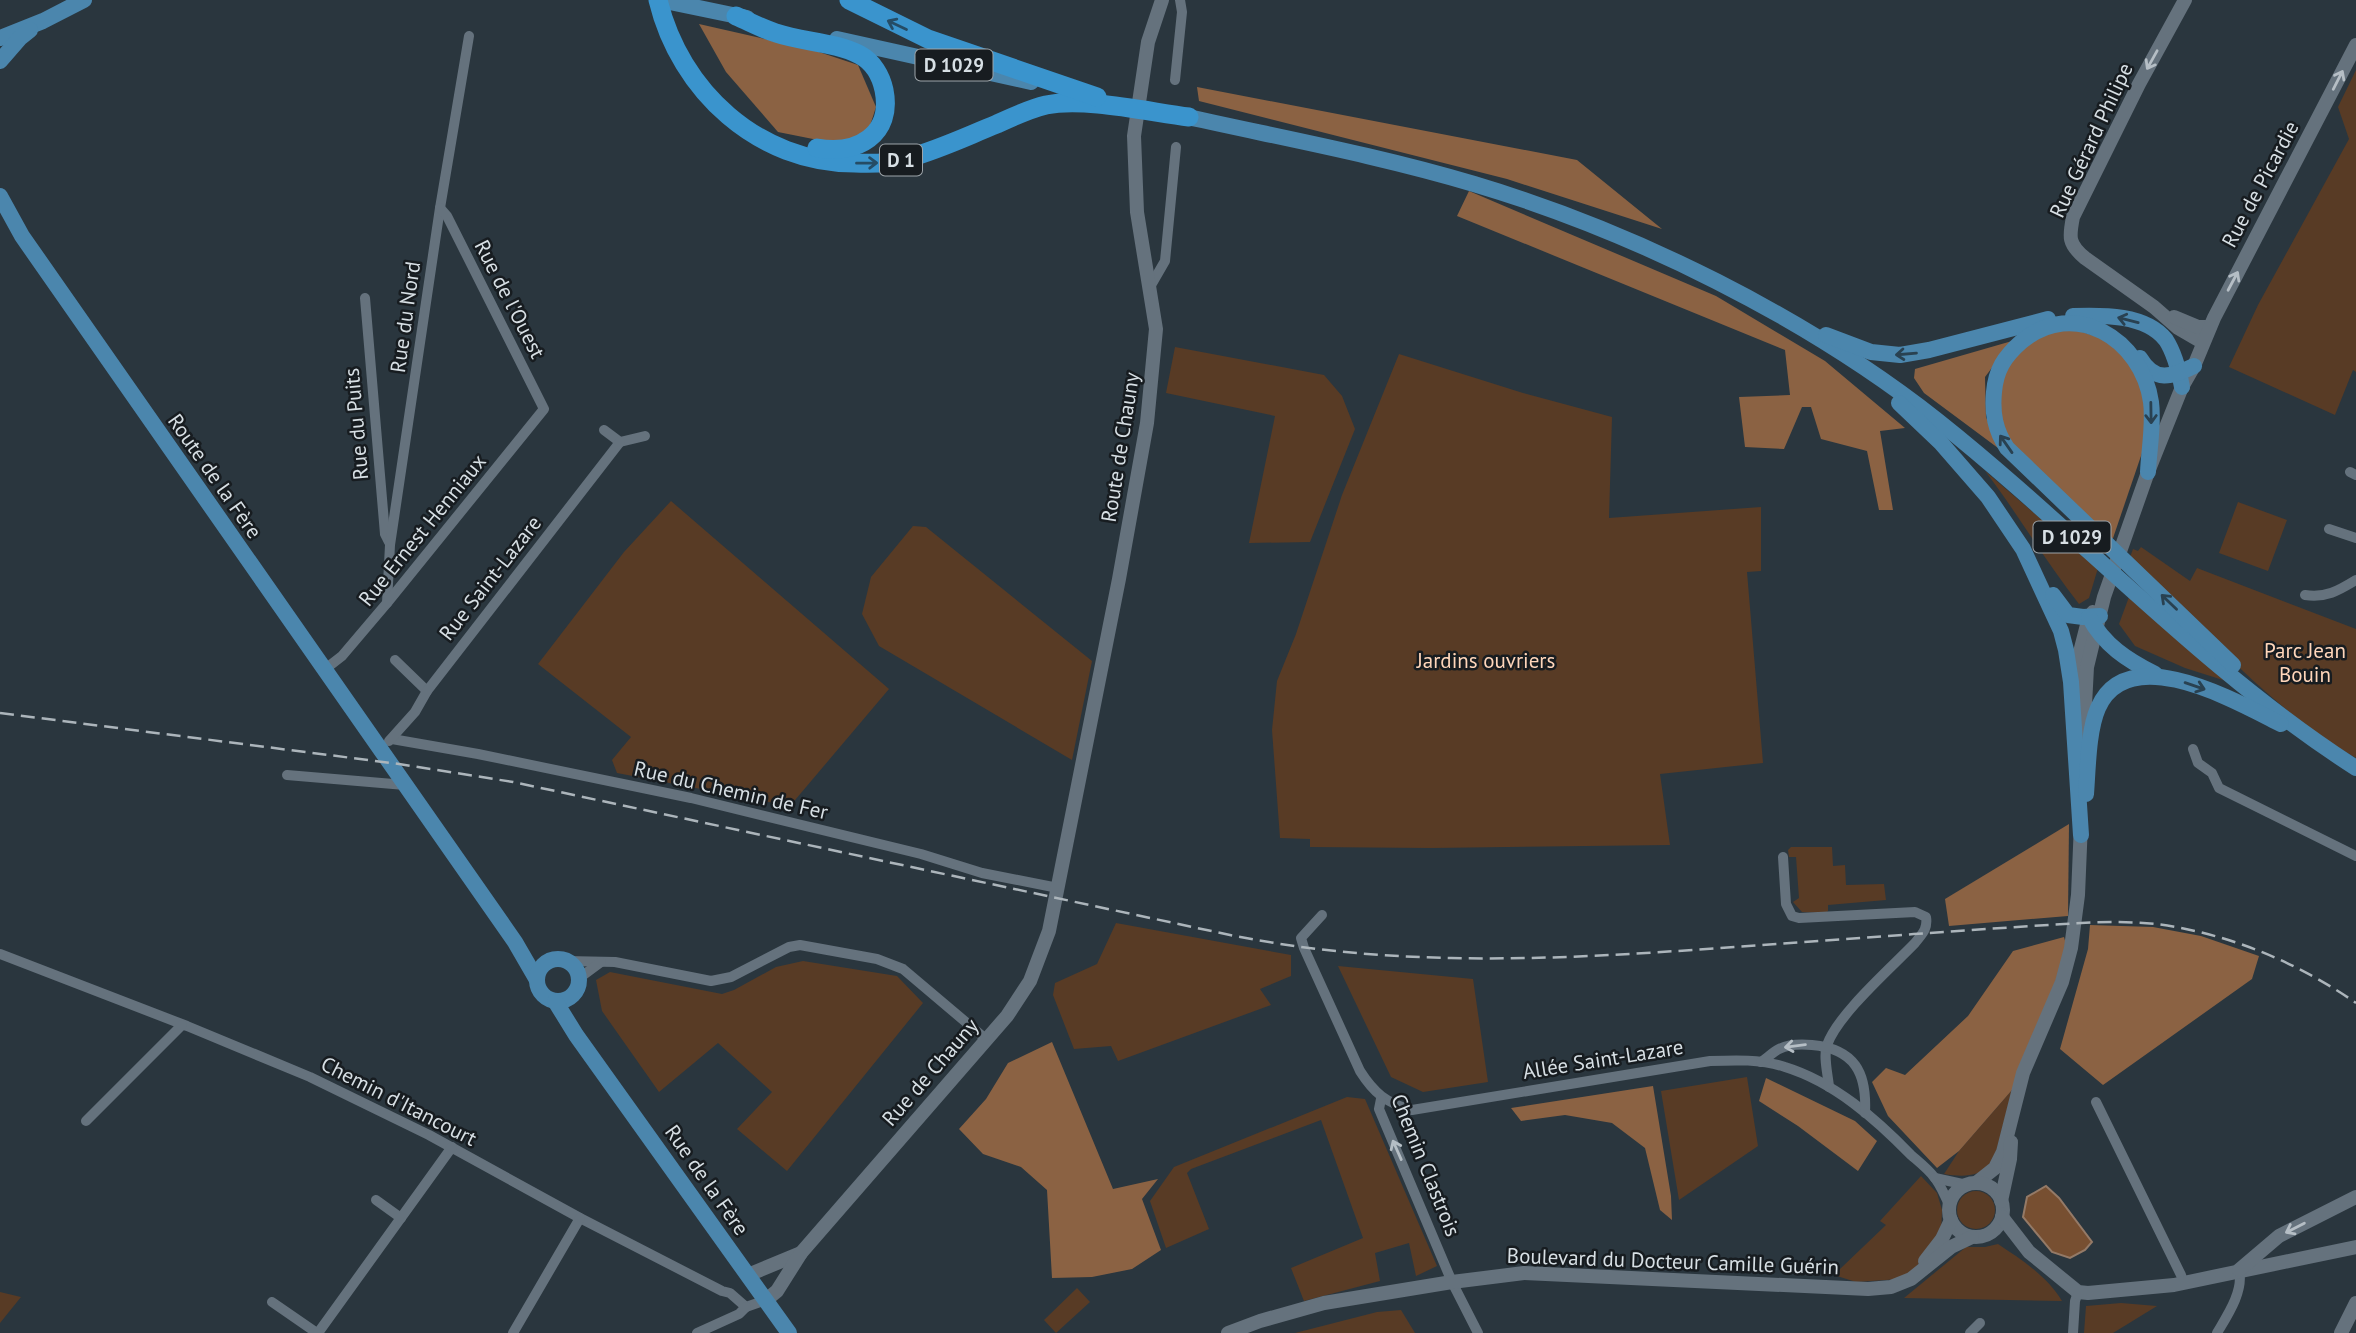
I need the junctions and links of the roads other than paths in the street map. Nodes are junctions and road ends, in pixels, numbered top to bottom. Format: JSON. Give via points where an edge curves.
{"nodes":[{"id":1,"x":84,"y":0,"type":"edge"},
{"id":2,"x":659,"y":0,"type":"edge"},
{"id":3,"x":670,"y":0,"type":"edge"},
{"id":4,"x":849,"y":0,"type":"edge"},
{"id":5,"x":1162,"y":0,"type":"edge"},
{"id":6,"x":1180,"y":0,"type":"edge"},
{"id":7,"x":2185,"y":0,"type":"edge"},
{"id":8,"x":736,"y":16,"type":"junction"},
{"id":9,"x":43,"y":21,"type":"junction"},
{"id":10,"x":670,"y":22,"type":"junction"},
{"id":11,"x":468,"y":37,"type":"dead end"},
{"id":12,"x":0,"y":38,"type":"edge"},
{"id":13,"x":2356,"y":45,"type":"edge"},
{"id":14,"x":0,"y":61,"type":"edge"},
{"id":15,"x":1175,"y":80,"type":"dead end"},
{"id":16,"x":1097,"y":97,"type":"junction"},
{"id":17,"x":1189,"y":117,"type":"junction"},
{"id":18,"x":1176,"y":147,"type":"dead end"},
{"id":19,"x":0,"y":196,"type":"edge"},
{"id":20,"x":440,"y":208,"type":"junction"},
{"id":21,"x":0,"y":213,"type":"edge"},
{"id":22,"x":22,"y":236,"type":"junction"},
{"id":23,"x":1150,"y":287,"type":"junction"},
{"id":24,"x":365,"y":298,"type":"dead end"},
{"id":25,"x":2154,"y":307,"type":"junction"},
{"id":26,"x":1780,"y":317,"type":"junction"},
{"id":27,"x":2210,"y":327,"type":"junction"},
{"id":28,"x":2190,"y":335,"type":"junction"},
{"id":29,"x":2113,"y":337,"type":"junction"},
{"id":30,"x":2165,"y":339,"type":"junction"},
{"id":31,"x":1858,"y":365,"type":"junction"},
{"id":32,"x":2185,"y":374,"type":"junction"},
{"id":33,"x":544,"y":409,"type":"joint"},
{"id":34,"x":604,"y":430,"type":"dead end"},
{"id":35,"x":645,"y":436,"type":"dead end"},
{"id":36,"x":620,"y":442,"type":"junction"},
{"id":37,"x":2148,"y":471,"type":"junction"},
{"id":38,"x":2329,"y":530,"type":"dead end"},
{"id":39,"x":2356,"y":538,"type":"edge"},
{"id":40,"x":390,"y":545,"type":"junction"},
{"id":41,"x":2023,"y":549,"type":"junction"},
{"id":42,"x":2356,"y":580,"type":"edge"},
{"id":43,"x":2305,"y":595,"type":"dead end"},
{"id":44,"x":387,"y":604,"type":"junction"},
{"id":45,"x":2095,"y":621,"type":"junction"},
{"id":46,"x":395,"y":660,"type":"dead end"},
{"id":47,"x":324,"y":670,"type":"junction"},
{"id":48,"x":2164,"y":678,"type":"junction"},
{"id":49,"x":426,"y":691,"type":"junction"},
{"id":50,"x":2286,"y":720,"type":"junction"},
{"id":51,"x":2317,"y":741,"type":"junction"},
{"id":52,"x":381,"y":742,"type":"junction"},
{"id":53,"x":2193,"y":749,"type":"dead end"},
{"id":54,"x":2356,"y":768,"type":"edge"},
{"id":55,"x":287,"y":775,"type":"dead end"},
{"id":56,"x":405,"y":785,"type":"junction"},
{"id":57,"x":2081,"y":835,"type":"junction"},
{"id":58,"x":2356,"y":856,"type":"edge"},
{"id":59,"x":1783,"y":857,"type":"dead end"},
{"id":60,"x":1057,"y":893,"type":"junction"},
{"id":61,"x":1322,"y":915,"type":"dead end"},
{"id":62,"x":515,"y":942,"type":"junction"},
{"id":63,"x":0,"y":954,"type":"edge"},
{"id":64,"x":566,"y":961,"type":"junction"},
{"id":65,"x":601,"y":962,"type":"junction"},
{"id":66,"x":546,"y":963,"type":"junction"},
{"id":67,"x":578,"y":979,"type":"junction"},
{"id":68,"x":537,"y":980,"type":"junction"},
{"id":69,"x":572,"y":995,"type":"junction"},
{"id":70,"x":555,"y":1001,"type":"junction"},
{"id":71,"x":182,"y":1025,"type":"junction"},
{"id":72,"x":987,"y":1041,"type":"junction"},
{"id":73,"x":1826,"y":1046,"type":"junction"},
{"id":74,"x":590,"y":1050,"type":"junction"},
{"id":75,"x":1762,"y":1062,"type":"junction"},
{"id":76,"x":1829,"y":1087,"type":"junction"},
{"id":77,"x":1381,"y":1098,"type":"junction"},
{"id":78,"x":2096,"y":1102,"type":"dead end"},
{"id":79,"x":1865,"y":1113,"type":"junction"},
{"id":80,"x":2012,"y":1119,"type":"junction"},
{"id":81,"x":86,"y":1121,"type":"dead end"},
{"id":82,"x":452,"y":1147,"type":"junction"},
{"id":83,"x":1935,"y":1178,"type":"junction"},
{"id":84,"x":1971,"y":1184,"type":"junction"},
{"id":85,"x":2356,"y":1197,"type":"edge"},
{"id":86,"x":376,"y":1200,"type":"dead end"},
{"id":87,"x":2001,"y":1201,"type":"junction"},
{"id":88,"x":1950,"y":1213,"type":"junction"},
{"id":89,"x":2002,"y":1217,"type":"junction"},
{"id":90,"x":401,"y":1218,"type":"junction"},
{"id":91,"x":580,"y":1218,"type":"junction"},
{"id":92,"x":1979,"y":1236,"type":"junction"},
{"id":93,"x":2349,"y":1249,"type":"edge"},
{"id":94,"x":2029,"y":1252,"type":"junction"},
{"id":95,"x":801,"y":1253,"type":"junction"},
{"id":96,"x":2356,"y":1258,"type":"edge"},
{"id":97,"x":2239,"y":1271,"type":"junction"},
{"id":98,"x":748,"y":1275,"type":"junction"},
{"id":99,"x":1911,"y":1279,"type":"junction"},
{"id":100,"x":1452,"y":1282,"type":"junction"},
{"id":101,"x":2184,"y":1283,"type":"junction"},
{"id":102,"x":2078,"y":1292,"type":"junction"},
{"id":103,"x":730,"y":1293,"type":"junction"},
{"id":104,"x":766,"y":1300,"type":"junction"},
{"id":105,"x":272,"y":1302,"type":"dead end"},
{"id":106,"x":2356,"y":1303,"type":"edge"},
{"id":107,"x":746,"y":1307,"type":"junction"},
{"id":108,"x":1980,"y":1324,"type":"dead end"},
{"id":109,"x":317,"y":1333,"type":"edge"},
{"id":110,"x":513,"y":1333,"type":"edge"},
{"id":111,"x":696,"y":1333,"type":"edge"},
{"id":112,"x":789,"y":1333,"type":"edge"},
{"id":113,"x":1228,"y":1333,"type":"edge"},
{"id":114,"x":1478,"y":1333,"type":"edge"},
{"id":115,"x":1970,"y":1333,"type":"edge"},
{"id":116,"x":2073,"y":1333,"type":"edge"},
{"id":117,"x":2217,"y":1333,"type":"edge"},
{"id":118,"x":2342,"y":1333,"type":"edge"}],
"edges":[{"from":1,"to":9,"type":"main road"},
{"from":2,"to":8,"type":"main road","number":"D 1029"},
{"from":2,"to":10,"type":"highway","number":"D 1"},
{"from":3,"to":10,"type":"highway","number":"D 1"},
{"from":16,"to":4,"type":"highway","one_way":true,"via":[[928,39]]},
{"from":5,"to":23,"type":"street","name":"Route de Chauny","via":[[1143,64],[1134,136],[1138,212]]},
{"from":6,"to":15,"type":"street"},
{"from":7,"to":25,"type":"street","name":"Rue Gérard Philipe","one_way":true,"via":[[2073,217],[2069,235],[2074,249]]},
{"from":8,"to":10,"type":"highway","number":"D 1","via":[[777,34],[863,57],[879,75],[884,92],[884,117],[878,130],[849,149],[823,149],[790,141],[758,125],[707,79]]},
{"from":8,"to":16,"type":"main road","number":"D 1029"},
{"from":9,"to":12,"type":"main road"},
{"from":9,"to":14,"type":"main road"},
{"from":10,"to":17,"type":"highway","number":"D 1","one_way":true,"via":[[681,59],[692,77],[735,122],[760,139],[825,161],[861,164],[905,159],[1048,105],[1086,104]]},
{"from":11,"to":20,"type":"street","name":"Rue du Nord"},
{"from":27,"to":13,"type":"street","name":"Rue de Picardie","one_way":true},
{"from":16,"to":17,"type":"main road","number":"D 1029"},
{"from":17,"to":26,"type":"main road","number":"D 1029","via":[[1407,166],[1535,204],[1650,250]]},
{"from":18,"to":23,"type":"street","via":[[1165,261]]},
{"from":19,"to":22,"type":"main road","name":"Route de la Fère"},
{"from":20,"to":33,"type":"street","name":"Rue de l'Ouest"},
{"from":20,"to":40,"type":"street","name":"Rue du Nord"},
{"from":21,"to":22,"type":"main road","name":"Route de la Fère"},
{"from":22,"to":47,"type":"main road","name":"Route de la Fère"},
{"from":23,"to":60,"type":"street","name":"Route de Chauny","via":[[1156,329],[1147,423]]},
{"from":24,"to":40,"type":"street","name":"Rue du Puits","via":[[385,534]]},
{"from":25,"to":27,"type":"street","name":"Rue Gérard Philipe","via":[[2198,327]]},
{"from":25,"to":28,"type":"street","name":"Rue Gérard Philipe"},
{"from":30,"to":26,"type":"main road","one_way":true,"via":[[2135,321],[2077,316],[1890,355],[1850,345]]},
{"from":26,"to":31,"type":"main road","number":"D 1029"},
{"from":27,"to":28,"type":"street","name":"Rue de Picardie"},
{"from":28,"to":30,"type":"main road"},
{"from":28,"to":32,"type":"street","via":[[2192,347]]},
{"from":29,"to":32,"type":"main road","via":[[2126,339],[2155,375]]},
{"from":29,"to":37,"type":"main road","one_way":true,"via":[[2135,360],[2151,402]]},
{"from":50,"to":29,"type":"main road","one_way":true,"via":[[2001,439],[1993,409],[1997,371],[2018,344],[2059,324],[2096,328]]},
{"from":30,"to":32,"type":"main road"},
{"from":31,"to":41,"type":"main road","via":[[1941,443],[1988,497]]},
{"from":31,"to":50,"type":"main road","number":"D 1029","via":[[1937,420]]},
{"from":32,"to":37,"type":"street"},
{"from":33,"to":44,"type":"street","name":"Rue Ernest Henniaux"},
{"from":34,"to":36,"type":"street"},
{"from":35,"to":36,"type":"street"},
{"from":36,"to":49,"type":"street","name":"Rue Saint-Lazare"},
{"from":37,"to":45,"type":"street"},
{"from":38,"to":39,"type":"street"},
{"from":40,"to":44,"type":"street","name":"Rue du Nord"},
{"from":41,"to":45,"type":"main road","via":[[2063,610]]},
{"from":41,"to":57,"type":"main road","via":[[2066,650]]},
{"from":42,"to":43,"type":"street","via":[[2326,596]]},
{"from":44,"to":47,"type":"street","name":"Rue Ernest Henniaux"},
{"from":45,"to":48,"type":"main road","via":[[2125,658]]},
{"from":45,"to":57,"type":"street","via":[[2087,667]]},
{"from":46,"to":49,"type":"street"},
{"from":47,"to":52,"type":"main road","name":"Route de la Fère"},
{"from":48,"to":51,"type":"main road","one_way":true,"via":[[2196,685]]},
{"from":48,"to":57,"type":"main road","via":[[2130,678],[2115,687],[2096,711]]},
{"from":49,"to":52,"type":"street","name":"Rue Saint-Lazare","via":[[415,712]]},
{"from":50,"to":51,"type":"main road","number":"D 1029"},
{"from":51,"to":54,"type":"main road","number":"D 1029"},
{"from":52,"to":56,"type":"main road"},
{"from":52,"to":60,"type":"street","name":"Rue du Chemin de Fer","via":[[478,754],[691,798],[921,854]]},
{"from":53,"to":58,"type":"street","via":[[2198,763],[2211,773],[2219,788]]},
{"from":55,"to":56,"type":"street"},
{"from":56,"to":62,"type":"main road"},
{"from":57,"to":80,"type":"street","via":[[2075,924],[2062,982],[2023,1073]]},
{"from":59,"to":73,"type":"street","via":[[1786,904],[1792,916],[1915,912],[1926,917],[1927,927],[1915,943],[1840,1021]]},
{"from":60,"to":72,"type":"street","name":"Rue de Chauny","via":[[1037,966]]},
{"from":61,"to":77,"type":"street","name":"Chemin Clastrois","via":[[1301,938],[1360,1071]]},
{"from":62,"to":66,"type":"main road"},
{"from":62,"to":68,"type":"main road"},
{"from":63,"to":71,"type":"street","name":"Chemin d'Itancourt"},
{"from":64,"to":65,"type":"street"},
{"from":64,"to":66,"type":"main road"},
{"from":64,"to":67,"type":"main road"},
{"from":65,"to":67,"type":"street"},
{"from":65,"to":72,"type":"street","via":[[710,981],[731,977],[789,947],[827,948],[903,969]]},
{"from":66,"to":68,"type":"main road"},
{"from":67,"to":69,"type":"main road"},
{"from":68,"to":70,"type":"main road","via":[[544,996]]},
{"from":69,"to":70,"type":"main road"},
{"from":69,"to":74,"type":"main road","name":"Rue de la Fère","via":[[575,1022]]},
{"from":70,"to":74,"type":"main road","name":"Rue de la Fère"},
{"from":71,"to":81,"type":"street"},
{"from":71,"to":82,"type":"street","name":"Chemin d'Itancourt","via":[[310,1077]]},
{"from":72,"to":95,"type":"street","name":"Rue de Chauny"},
{"from":73,"to":75,"type":"street","one_way":true,"via":[[1780,1048]]},
{"from":73,"to":76,"type":"street"},
{"from":73,"to":79,"type":"street","via":[[1845,1055],[1863,1078]]},
{"from":74,"to":98,"type":"main road","name":"Rue de la Fère"},
{"from":75,"to":76,"type":"street","name":"Allée Saint-Lazare"},
{"from":75,"to":77,"type":"street","name":"Allée Saint-Lazare","via":[[1710,1061],[1412,1110]]},
{"from":76,"to":79,"type":"street","name":"Allée Saint-Lazare"},
{"from":100,"to":77,"type":"street","name":"Chemin Clastrois","one_way":true,"via":[[1379,1109]]},
{"from":78,"to":101,"type":"street"},
{"from":79,"to":83,"type":"street","name":"Allée Saint-Lazare"},
{"from":80,"to":84,"type":"street","via":[[1996,1168]]},
{"from":80,"to":87,"type":"street"},
{"from":82,"to":90,"type":"street"},
{"from":82,"to":91,"type":"street","name":"Chemin d'Itancourt"},
{"from":83,"to":84,"type":"street"},
{"from":83,"to":88,"type":"street","name":"Allée Saint-Lazare"},
{"from":84,"to":87,"type":"street","via":[[1991,1188]]},
{"from":84,"to":88,"type":"street","via":[[1953,1197]]},
{"from":85,"to":97,"type":"street","one_way":true,"via":[[2279,1236]]},
{"from":86,"to":90,"type":"street"},
{"from":87,"to":89,"type":"street"},
{"from":88,"to":92,"type":"street","via":[[1956,1228]]},
{"from":88,"to":99,"type":"street","via":[[1942,1238]]},
{"from":89,"to":92,"type":"street"},
{"from":89,"to":94,"type":"street"},
{"from":90,"to":109,"type":"street"},
{"from":91,"to":103,"type":"street","name":"Chemin d'Itancourt"},
{"from":91,"to":110,"type":"street"},
{"from":92,"to":94,"type":"street","via":[[2004,1238]]},
{"from":92,"to":99,"type":"street","name":"Boulevard du Docteur Camille Guérin","via":[[1951,1247]]},
{"from":93,"to":96,"type":"street"},
{"from":93,"to":97,"type":"street"},
{"from":94,"to":102,"type":"street"},
{"from":95,"to":98,"type":"street","name":"Rue de Chauny"},
{"from":95,"to":104,"type":"street","name":"Rue de Chauny"},
{"from":97,"to":101,"type":"street"},
{"from":97,"to":117,"type":"street","via":[[2234,1300]]},
{"from":98,"to":103,"type":"street"},
{"from":98,"to":104,"type":"main road","name":"Rue de la Fère"},
{"from":99,"to":100,"type":"street","name":"Boulevard du Docteur Camille Guérin","via":[[1868,1289],[1524,1273]]},
{"from":100,"to":113,"type":"street","name":"Boulevard du Docteur Camille Guérin","via":[[1324,1304]]},
{"from":100,"to":114,"type":"street","name":"Chemin Clastrois"},
{"from":101,"to":102,"type":"street","via":[[2144,1290]]},
{"from":102,"to":116,"type":"street"},
{"from":103,"to":107,"type":"street","name":"Chemin d'Itancourt"},
{"from":104,"to":107,"type":"street"},
{"from":104,"to":112,"type":"main road","name":"Rue de la Fère"},
{"from":105,"to":109,"type":"street"},
{"from":106,"to":118,"type":"street"},
{"from":107,"to":111,"type":"street"},
{"from":108,"to":115,"type":"street"}]}
